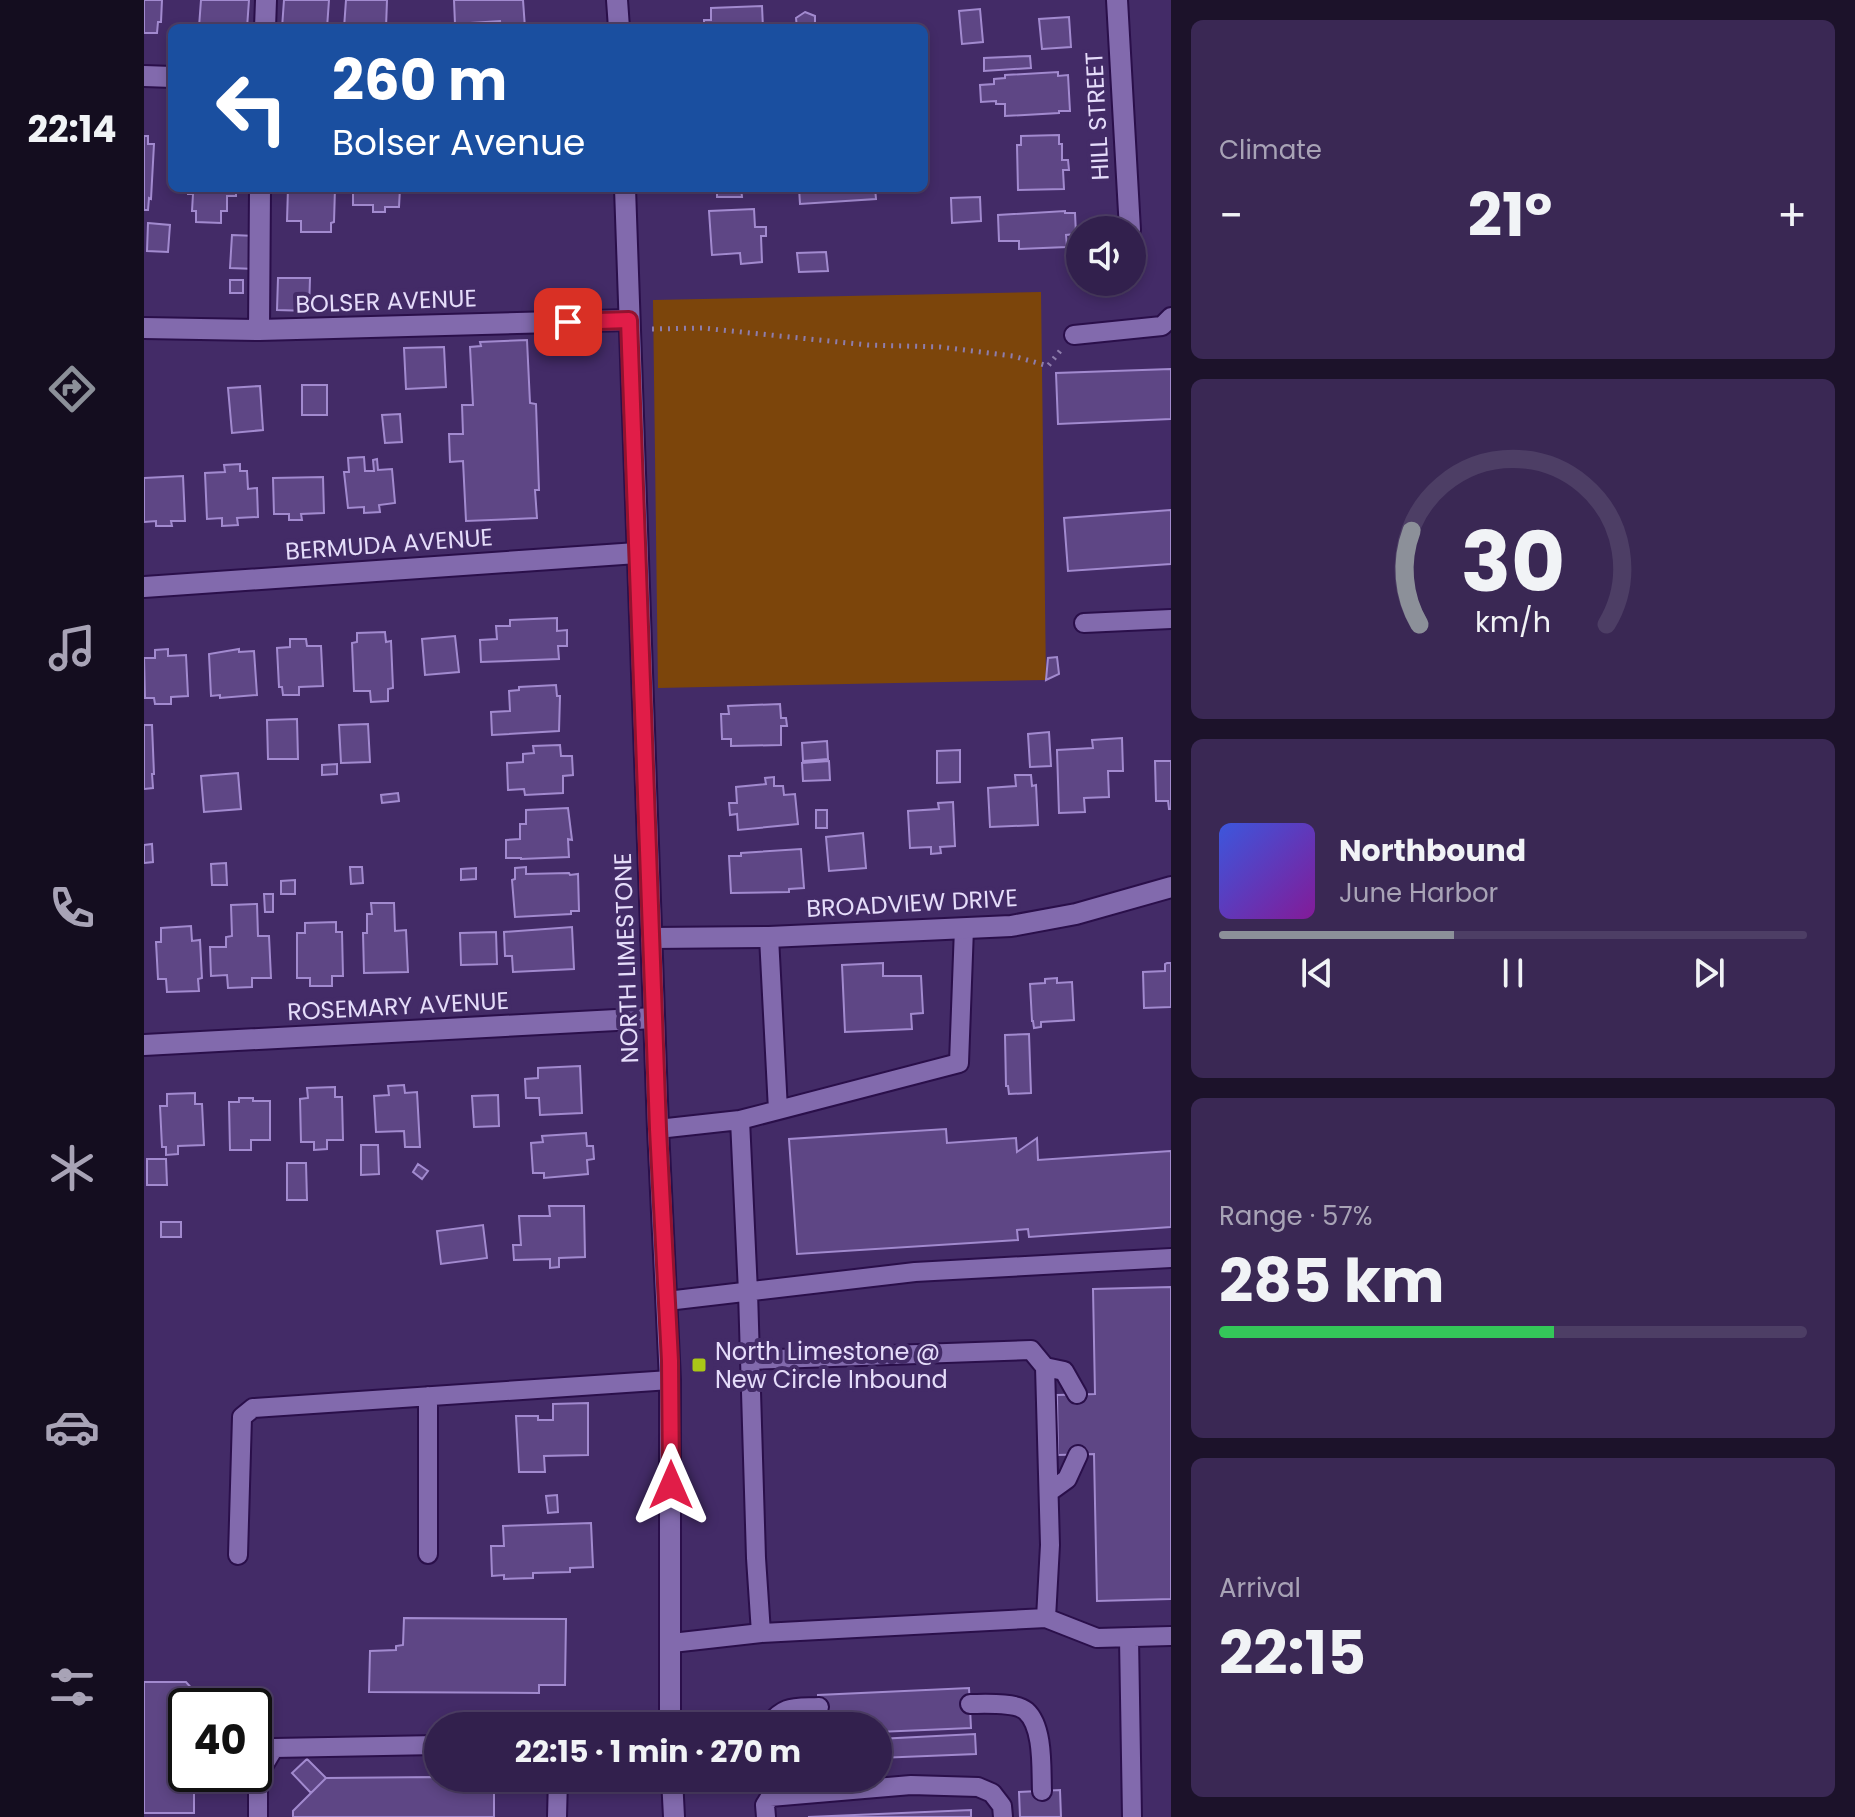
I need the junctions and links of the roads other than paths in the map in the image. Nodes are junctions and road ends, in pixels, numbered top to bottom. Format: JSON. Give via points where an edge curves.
{"nodes":[{"id":1,"x":266,"y":0,"type":"edge"},
{"id":2,"x":617,"y":0,"type":"edge"},
{"id":3,"x":1117,"y":0,"type":"edge"},
{"id":4,"x":265,"y":24,"type":"edge"},
{"id":5,"x":619,"y":24,"type":"edge"},
{"id":6,"x":144,"y":76,"type":"edge"},
{"id":7,"x":168,"y":77,"type":"edge"},
{"id":8,"x":260,"y":192,"type":"edge"},
{"id":9,"x":625,"y":192,"type":"edge"},
{"id":10,"x":1129,"y":216,"type":"edge"},
{"id":11,"x":1171,"y":317,"type":"edge"},
{"id":12,"x":629,"y":326,"type":"junction"},
{"id":13,"x":144,"y":328,"type":"edge"},
{"id":14,"x":259,"y":330,"type":"junction"},
{"id":15,"x":1074,"y":335,"type":"road end"},
{"id":16,"x":637,"y":553,"type":"junction"},
{"id":17,"x":144,"y":587,"type":"edge"},
{"id":18,"x":1171,"y":619,"type":"edge"},
{"id":19,"x":1084,"y":623,"type":"dead end"},
{"id":20,"x":1171,"y":887,"type":"edge"},
{"id":21,"x":964,"y":928,"type":"junction"},
{"id":22,"x":769,"y":937,"type":"junction"},
{"id":23,"x":651,"y":938,"type":"junction"},
{"id":24,"x":654,"y":1018,"type":"junction"},
{"id":25,"x":144,"y":1045,"type":"edge"},
{"id":26,"x":778,"y":1110,"type":"junction"},
{"id":27,"x":740,"y":1120,"type":"junction"},
{"id":28,"x":658,"y":1129,"type":"junction"},
{"id":29,"x":1171,"y":1258,"type":"edge"},
{"id":30,"x":748,"y":1292,"type":"junction"},
{"id":31,"x":667,"y":1301,"type":"junction"},
{"id":32,"x":750,"y":1360,"type":"junction"},
{"id":33,"x":1045,"y":1367,"type":"junction"},
{"id":34,"x":670,"y":1380,"type":"junction"},
{"id":35,"x":1077,"y":1394,"type":"dead end"},
{"id":36,"x":428,"y":1396,"type":"junction"},
{"id":37,"x":1078,"y":1455,"type":"dead end"},
{"id":38,"x":1049,"y":1492,"type":"junction"},
{"id":39,"x":428,"y":1554,"type":"dead end"},
{"id":40,"x":238,"y":1555,"type":"dead end"},
{"id":41,"x":1046,"y":1618,"type":"junction"},
{"id":42,"x":761,"y":1633,"type":"junction"},
{"id":43,"x":1171,"y":1636,"type":"edge"},
{"id":44,"x":1129,"y":1638,"type":"junction"},
{"id":45,"x":672,"y":1643,"type":"junction"},
{"id":46,"x":970,"y":1704,"type":"dead end"},
{"id":47,"x":819,"y":1707,"type":"dead end"},
{"id":48,"x":670,"y":1712,"type":"edge"},
{"id":49,"x":778,"y":1712,"type":"edge"},
{"id":50,"x":424,"y":1745,"type":"edge"},
{"id":51,"x":1042,"y":1791,"type":"dead end"},
{"id":52,"x":558,"y":1792,"type":"edge"},
{"id":53,"x":673,"y":1792,"type":"edge"},
{"id":54,"x":769,"y":1792,"type":"edge"},
{"id":55,"x":770,"y":1797,"type":"junction"},
{"id":56,"x":258,"y":1817,"type":"edge"},
{"id":57,"x":557,"y":1817,"type":"edge"},
{"id":58,"x":674,"y":1817,"type":"edge"},
{"id":59,"x":766,"y":1817,"type":"edge"},
{"id":60,"x":1003,"y":1817,"type":"edge"},
{"id":61,"x":1132,"y":1817,"type":"edge"}],
"edges":[{"from":1,"to":4,"type":"street"},
{"from":2,"to":5,"type":"street"},
{"from":3,"to":10,"type":"street","name":"HILL STREET"},
{"from":6,"to":7,"type":"street"},
{"from":8,"to":14,"type":"street"},
{"from":9,"to":12,"type":"street","name":"NORTH LIMESTONE"},
{"from":11,"to":15,"type":"lane","via":[[1162,326]]},
{"from":12,"to":14,"type":"street","name":"BOLSER AVENUE"},
{"from":12,"to":16,"type":"street","name":"NORTH LIMESTONE"},
{"from":13,"to":14,"type":"street","name":"BOLSER AVENUE"},
{"from":16,"to":17,"type":"street","name":"BERMUDA AVENUE"},
{"from":16,"to":23,"type":"street","name":"NORTH LIMESTONE"},
{"from":18,"to":19,"type":"lane"},
{"from":20,"to":21,"type":"street","name":"BROADVIEW DRIVE","via":[[1076,914]]},
{"from":21,"to":22,"type":"street","name":"BROADVIEW DRIVE"},
{"from":21,"to":26,"type":"lane","via":[[959,1063]]},
{"from":22,"to":23,"type":"street","name":"BROADVIEW DRIVE"},
{"from":22,"to":26,"type":"lane"},
{"from":23,"to":24,"type":"street","name":"NORTH LIMESTONE"},
{"from":24,"to":25,"type":"street","name":"ROSEMARY AVENUE"},
{"from":24,"to":28,"type":"street","name":"NORTH LIMESTONE"},
{"from":26,"to":27,"type":"lane"},
{"from":27,"to":28,"type":"lane"},
{"from":27,"to":30,"type":"lane"},
{"from":28,"to":31,"type":"street","name":"NORTH LIMESTONE"},
{"from":29,"to":30,"type":"lane","via":[[915,1272]]},
{"from":30,"to":31,"type":"lane"},
{"from":30,"to":32,"type":"lane"},
{"from":31,"to":34,"type":"street","name":"NORTH LIMESTONE"},
{"from":32,"to":33,"type":"lane","via":[[1031,1350]]},
{"from":32,"to":42,"type":"lane"},
{"from":33,"to":35,"type":"lane","via":[[1064,1371]]},
{"from":33,"to":38,"type":"lane"},
{"from":34,"to":36,"type":"lane"},
{"from":34,"to":45,"type":"street","name":"NORTH LIMESTONE"},
{"from":36,"to":39,"type":"lane"},
{"from":36,"to":40,"type":"lane","via":[[253,1408],[242,1417]]},
{"from":37,"to":38,"type":"lane","via":[[1067,1479]]},
{"from":38,"to":41,"type":"lane"},
{"from":41,"to":42,"type":"lane"},
{"from":41,"to":44,"type":"lane","via":[[1097,1638]]},
{"from":42,"to":45,"type":"lane"},
{"from":43,"to":44,"type":"lane"},
{"from":44,"to":61,"type":"lane"},
{"from":45,"to":48,"type":"street","name":"NORTH LIMESTONE"},
{"from":46,"to":51,"type":"lane","via":[[1026,1710],[1038,1730]]},
{"from":47,"to":49,"type":"lane"},
{"from":50,"to":56,"type":"lane","via":[[274,1748],[258,1775]]},
{"from":52,"to":57,"type":"lane"},
{"from":53,"to":58,"type":"street"},
{"from":54,"to":55,"type":"lane"},
{"from":55,"to":59,"type":"lane"},
{"from":55,"to":60,"type":"lane","via":[[911,1785],[978,1787],[992,1793]]}]}
